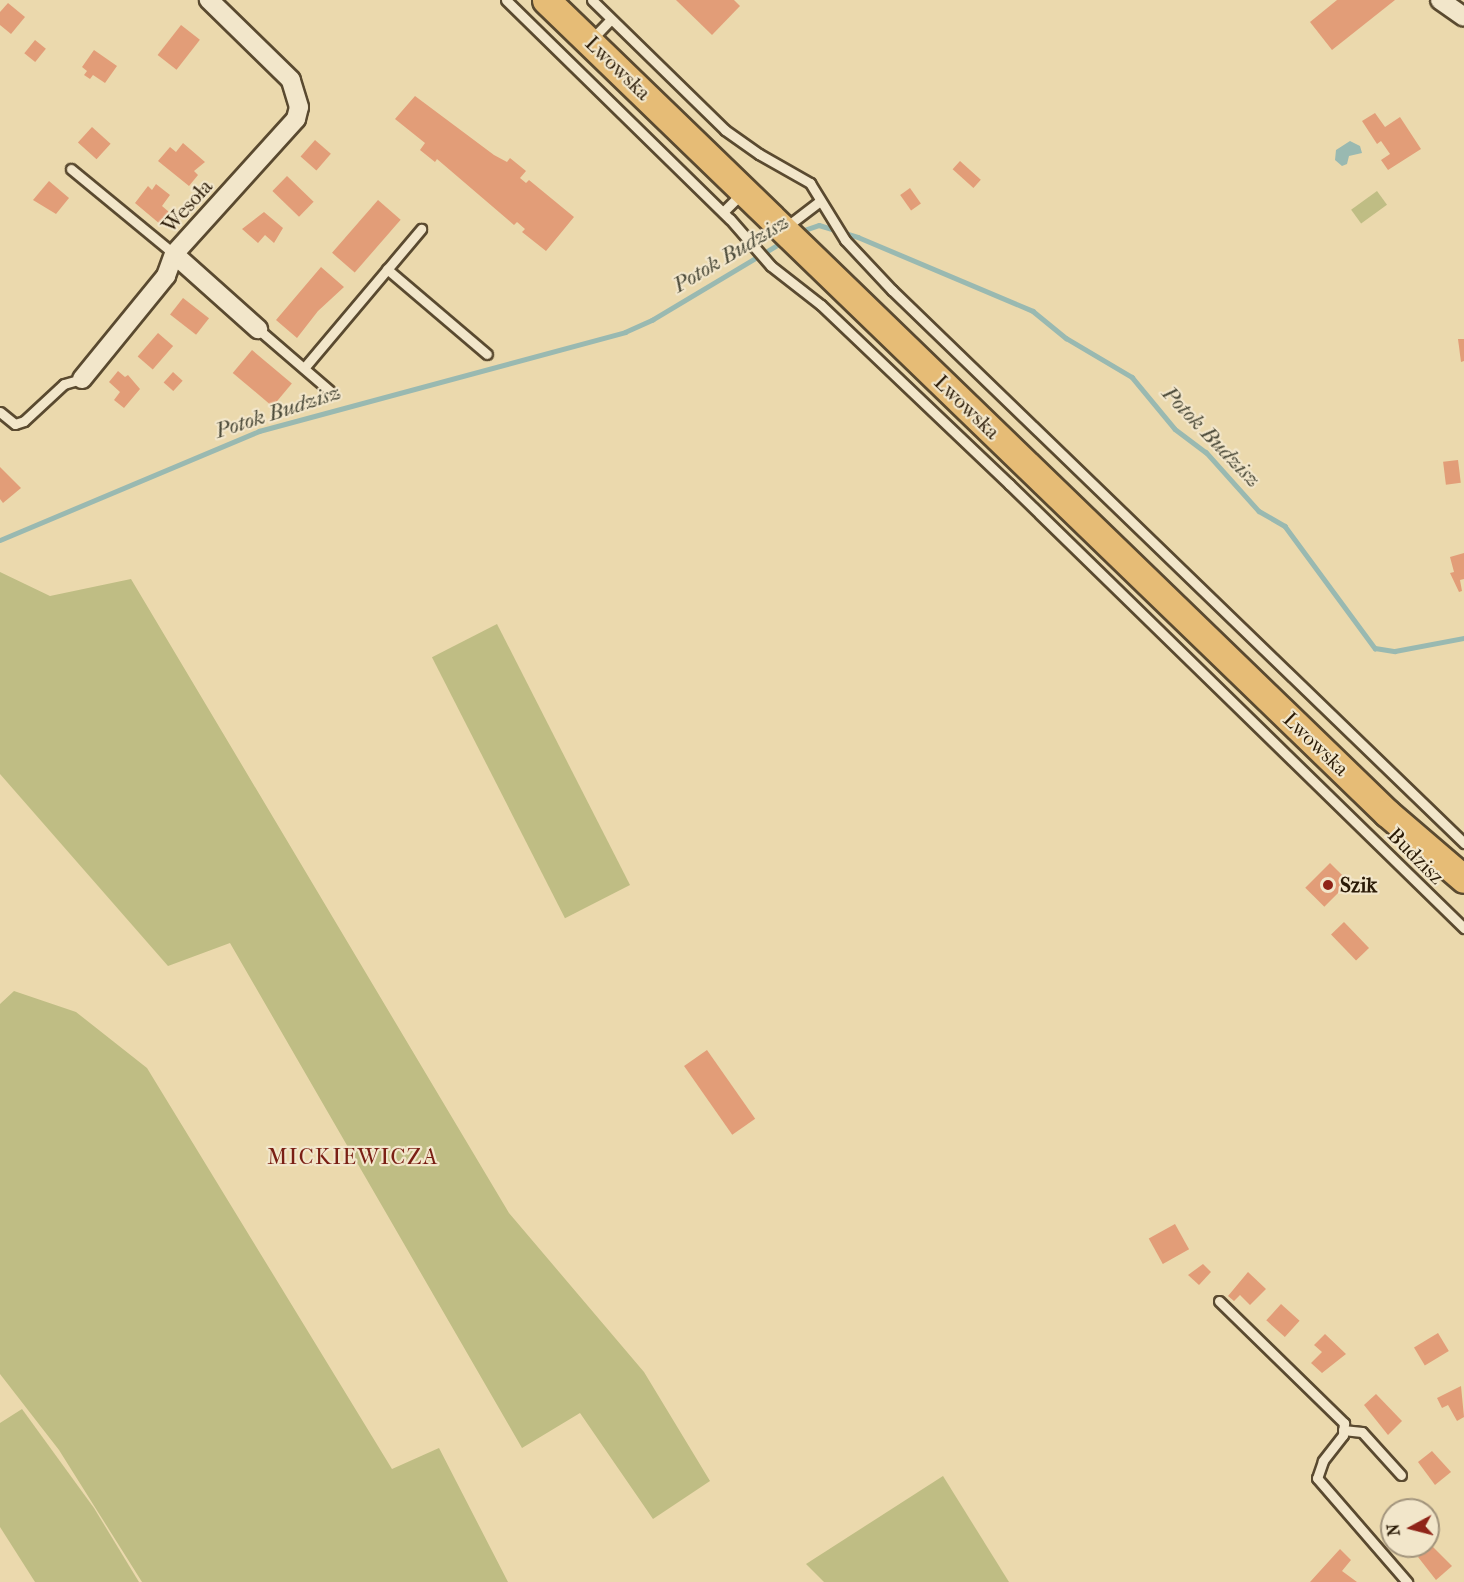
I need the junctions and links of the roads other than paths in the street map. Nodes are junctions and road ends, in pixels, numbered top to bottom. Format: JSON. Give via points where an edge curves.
{"nodes":[{"id":1,"x":209,"y":0,"type":"edge"},
{"id":2,"x":506,"y":0,"type":"edge"},
{"id":3,"x":592,"y":0,"type":"edge"},
{"id":4,"x":1440,"y":0,"type":"edge"},
{"id":5,"x":555,"y":3,"type":"edge"},
{"id":6,"x":1464,"y":18,"type":"edge"},
{"id":7,"x":611,"y":19,"type":"junction"},
{"id":8,"x":590,"y":41,"type":"junction"},
{"id":9,"x":71,"y":169,"type":"dead end"},
{"id":10,"x":745,"y":190,"type":"junction"},
{"id":11,"x":820,"y":201,"type":"junction"},
{"id":12,"x":723,"y":212,"type":"junction"},
{"id":13,"x":421,"y":229,"type":"dead end"},
{"id":14,"x":784,"y":229,"type":"junction"},
{"id":15,"x":174,"y":254,"type":"junction"},
{"id":16,"x":387,"y":269,"type":"junction"},
{"id":17,"x":258,"y":329,"type":"joint"},
{"id":18,"x":487,"y":354,"type":"dead end"},
{"id":19,"x":304,"y":368,"type":"junction"},
{"id":20,"x":82,"y":379,"type":"joint"},
{"id":21,"x":329,"y":390,"type":"dead end"},
{"id":22,"x":0,"y":412,"type":"edge"},
{"id":23,"x":1352,"y":799,"type":"junction"},
{"id":24,"x":1387,"y":813,"type":"junction"},
{"id":25,"x":1464,"y":843,"type":"edge"},
{"id":26,"x":1464,"y":879,"type":"edge"},
{"id":27,"x":1464,"y":898,"type":"edge"},
{"id":28,"x":1464,"y":928,"type":"edge"},
{"id":29,"x":1218,"y":1301,"type":"dead end"},
{"id":30,"x":1343,"y":1430,"type":"junction"},
{"id":31,"x":1401,"y":1475,"type":"dead end"},
{"id":32,"x":1407,"y":1582,"type":"edge"}],
"edges":[{"from":1,"to":15,"type":"street","name":"Wesoła","via":[[291,80],[299,107],[288,129]]},
{"from":2,"to":12,"type":"lane","name":"Budzisz"},
{"from":3,"to":7,"type":"lane"},
{"from":4,"to":6,"type":"street"},
{"from":5,"to":8,"type":"main road","name":"Lwowska"},
{"from":7,"to":8,"type":"lane"},
{"from":7,"to":11,"type":"lane","via":[[742,143],[810,183]]},
{"from":8,"to":10,"type":"main road","name":"Lwowska"},
{"from":9,"to":15,"type":"lane"},
{"from":10,"to":12,"type":"lane"},
{"from":10,"to":14,"type":"main road","name":"Lwowska"},
{"from":11,"to":14,"type":"lane"},
{"from":11,"to":25,"type":"lane","via":[[833,215],[845,240]]},
{"from":12,"to":23,"type":"lane","name":"Budzisz","via":[[771,266],[821,305]]},
{"from":13,"to":16,"type":"lane"},
{"from":14,"to":23,"type":"main road","name":"Lwowska"},
{"from":15,"to":17,"type":"street"},
{"from":15,"to":20,"type":"street","name":"Wesoła","via":[[166,276]]},
{"from":16,"to":18,"type":"lane"},
{"from":16,"to":19,"type":"lane"},
{"from":17,"to":19,"type":"lane"},
{"from":19,"to":21,"type":"lane"},
{"from":20,"to":22,"type":"lane","via":[[64,384],[24,421],[15,423]]},
{"from":23,"to":24,"type":"main road","name":"Lwowska"},
{"from":23,"to":28,"type":"lane","name":"Budzisz"},
{"from":24,"to":26,"type":"main road","name":"Lwowska"},
{"from":24,"to":27,"type":"main road","name":"Lwowska"},
{"from":29,"to":30,"type":"lane","via":[[1344,1423]]},
{"from":30,"to":31,"type":"lane","via":[[1362,1432]]},
{"from":30,"to":32,"type":"lane","via":[[1317,1478]]}]}
